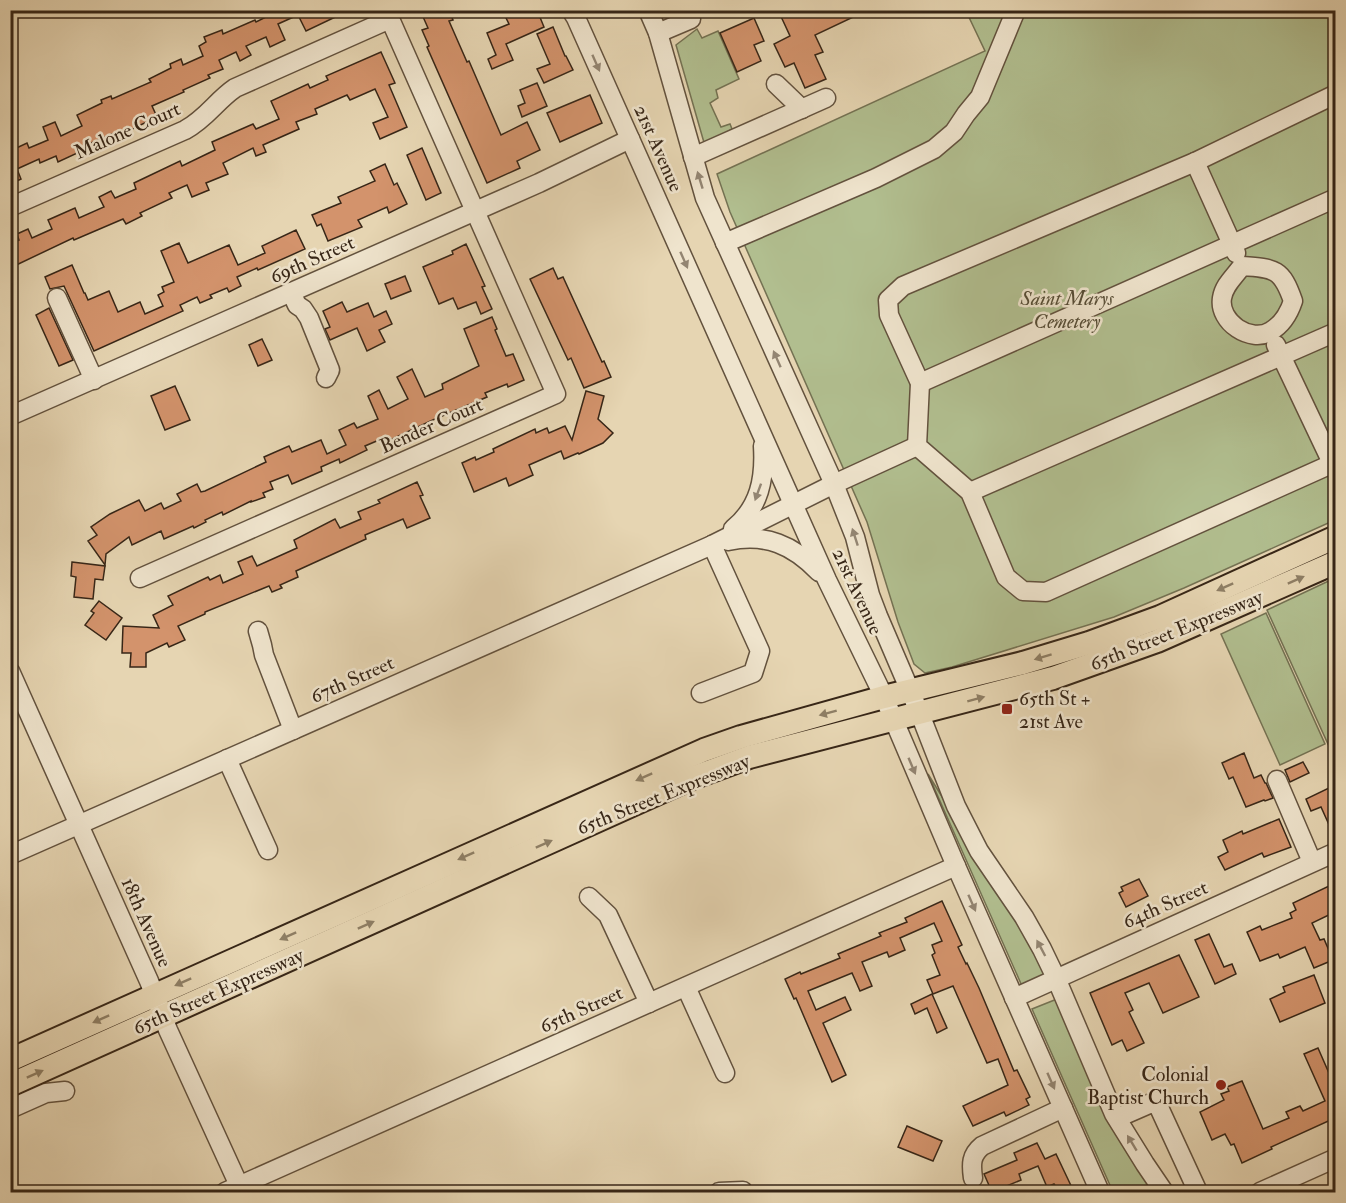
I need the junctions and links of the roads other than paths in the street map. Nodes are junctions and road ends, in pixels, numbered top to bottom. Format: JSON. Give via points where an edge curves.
{"nodes":[{"id":1,"x":571,"y":10,"type":"edge"},
{"id":2,"x":648,"y":10,"type":"edge"},
{"id":3,"x":1016,"y":10,"type":"edge"},
{"id":4,"x":691,"y":19,"type":"dead end"},
{"id":5,"x":658,"y":33,"type":"junction"},
{"id":6,"x":776,"y":84,"type":"dead end"},
{"id":7,"x":1335,"y":94,"type":"edge"},
{"id":8,"x":826,"y":98,"type":"dead end"},
{"id":9,"x":802,"y":109,"type":"junction"},
{"id":10,"x":630,"y":139,"type":"junction"},
{"id":11,"x":693,"y":157,"type":"junction"},
{"id":12,"x":1196,"y":162,"type":"junction"},
{"id":13,"x":1335,"y":198,"type":"edge"},
{"id":14,"x":10,"y":207,"type":"edge"},
{"id":15,"x":475,"y":211,"type":"junction"},
{"id":16,"x":725,"y":243,"type":"junction"},
{"id":17,"x":1232,"y":244,"type":"junction"},
{"id":18,"x":1242,"y":266,"type":"junction"},
{"id":19,"x":291,"y":292,"type":"junction"},
{"id":20,"x":57,"y":298,"type":"dead end"},
{"id":21,"x":1270,"y":332,"type":"junction"},
{"id":22,"x":1335,"y":332,"type":"edge"},
{"id":23,"x":1282,"y":356,"type":"junction"},
{"id":24,"x":326,"y":378,"type":"dead end"},
{"id":25,"x":94,"y":380,"type":"junction"},
{"id":26,"x":920,"y":383,"type":"junction"},
{"id":27,"x":10,"y":416,"type":"edge"},
{"id":28,"x":762,"y":435,"type":"junction"},
{"id":29,"x":916,"y":446,"type":"junction"},
{"id":30,"x":1334,"y":462,"type":"edge"},
{"id":31,"x":834,"y":484,"type":"junction"},
{"id":32,"x":970,"y":492,"type":"junction"},
{"id":33,"x":793,"y":504,"type":"junction"},
{"id":34,"x":1335,"y":537,"type":"edge"},
{"id":35,"x":712,"y":545,"type":"junction"},
{"id":36,"x":1335,"y":562,"type":"edge"},
{"id":37,"x":140,"y":578,"type":"dead end"},
{"id":38,"x":827,"y":580,"type":"junction"},
{"id":39,"x":258,"y":631,"type":"dead end"},
{"id":40,"x":10,"y":671,"type":"edge"},
{"id":41,"x":909,"y":691,"type":"junction"},
{"id":42,"x":701,"y":693,"type":"dead end"},
{"id":43,"x":884,"y":697,"type":"junction"},
{"id":44,"x":920,"y":714,"type":"junction"},
{"id":45,"x":893,"y":720,"type":"junction"},
{"id":46,"x":293,"y":730,"type":"junction"},
{"id":47,"x":227,"y":759,"type":"junction"},
{"id":48,"x":1277,"y":780,"type":"dead end"},
{"id":49,"x":79,"y":825,"type":"junction"},
{"id":50,"x":268,"y":850,"type":"dead end"},
{"id":51,"x":1335,"y":852,"type":"edge"},
{"id":52,"x":10,"y":855,"type":"edge"},
{"id":53,"x":1312,"y":862,"type":"junction"},
{"id":54,"x":956,"y":866,"type":"junction"},
{"id":55,"x":590,"y":897,"type":"dead end"},
{"id":56,"x":1056,"y":978,"type":"junction"},
{"id":57,"x":686,"y":987,"type":"junction"},
{"id":58,"x":1014,"y":998,"type":"junction"},
{"id":59,"x":649,"y":1003,"type":"junction"},
{"id":60,"x":159,"y":1005,"type":"junction"},
{"id":61,"x":10,"y":1060,"type":"edge"},
{"id":62,"x":726,"y":1073,"type":"dead end"},
{"id":63,"x":10,"y":1085,"type":"edge"},
{"id":64,"x":65,"y":1091,"type":"dead end"},
{"id":65,"x":1063,"y":1108,"type":"junction"},
{"id":66,"x":10,"y":1109,"type":"edge"},
{"id":67,"x":1117,"y":1118,"type":"junction"},
{"id":68,"x":1335,"y":1158,"type":"edge"},
{"id":69,"x":973,"y":1178,"type":"dead end"},
{"id":70,"x":235,"y":1190,"type":"edge"},
{"id":71,"x":743,"y":1191,"type":"dead end"},
{"id":72,"x":719,"y":1192,"type":"edge"},
{"id":73,"x":1100,"y":1192,"type":"edge"},
{"id":74,"x":1164,"y":1192,"type":"edge"},
{"id":75,"x":1198,"y":1192,"type":"edge"},
{"id":76,"x":1260,"y":1192,"type":"edge"}],
"edges":[{"from":1,"to":10,"type":"street","name":"21st Avenue","one_way":true},
{"from":2,"to":5,"type":"street","name":"21st Avenue"},
{"from":3,"to":16,"type":"street","via":[[980,97],[954,132],[934,149]]},
{"from":4,"to":5,"type":"street"},
{"from":5,"to":11,"type":"street","name":"21st Avenue"},
{"from":6,"to":9,"type":"street"},
{"from":7,"to":12,"type":"street"},
{"from":8,"to":9,"type":"street"},
{"from":9,"to":11,"type":"street"},
{"from":10,"to":15,"type":"street","name":"69th Street"},
{"from":10,"to":28,"type":"street","name":"21st Avenue","one_way":true},
{"from":16,"to":11,"type":"street","name":"21st Avenue","one_way":true,"via":[[705,198]]},
{"from":12,"to":17,"type":"street"},
{"from":12,"to":26,"type":"street","via":[[903,286],[888,300],[889,315]]},
{"from":13,"to":17,"type":"street"},
{"from":14,"to":15,"type":"street","name":"Malone Court","via":[[185,130],[235,88],[390,19]]},
{"from":15,"to":19,"type":"street","name":"69th Street"},
{"from":15,"to":37,"type":"street","name":"Bender Court","via":[[556,393]]},
{"from":31,"to":16,"type":"street","name":"21st Avenue","one_way":true},
{"from":17,"to":18,"type":"street"},
{"from":17,"to":26,"type":"street"},
{"from":18,"to":21,"type":"street","via":[[1269,270],[1282,276],[1288,286],[1291,307],[1284,320]]},
{"from":18,"to":21,"type":"street","via":[[1226,285],[1221,304],[1224,315],[1244,332]]},
{"from":19,"to":24,"type":"street","via":[[309,318],[323,350],[330,370]]},
{"from":19,"to":25,"type":"street","name":"69th Street"},
{"from":20,"to":25,"type":"street"},
{"from":21,"to":23,"type":"street"},
{"from":22,"to":23,"type":"street"},
{"from":23,"to":30,"type":"street"},
{"from":23,"to":32,"type":"street"},
{"from":25,"to":27,"type":"street","name":"69th Street"},
{"from":26,"to":29,"type":"street"},
{"from":28,"to":33,"type":"street","name":"21st Avenue"},
{"from":28,"to":35,"type":"street","name":"67th Street","one_way":true,"via":[[760,490],[748,513]]},
{"from":29,"to":31,"type":"street","name":"67th Street"},
{"from":29,"to":32,"type":"street"},
{"from":30,"to":32,"type":"street","via":[[1046,592],[1023,591],[1006,577]]},
{"from":31,"to":33,"type":"street","name":"67th Street"},
{"from":41,"to":31,"type":"street","name":"21st Avenue","one_way":true,"via":[[870,595],[855,537]]},
{"from":33,"to":35,"type":"street","name":"67th Street"},
{"from":33,"to":38,"type":"street","name":"21st Avenue"},
{"from":34,"to":41,"type":"main road","name":"65th Street Expressway","one_way":true,"via":[[1160,617],[1089,643]]},
{"from":35,"to":38,"type":"street","name":"67th Street","via":[[738,539],[773,541],[800,554]]},
{"from":35,"to":42,"type":"street","via":[[760,651],[753,673]]},
{"from":35,"to":46,"type":"street","name":"67th Street"},
{"from":44,"to":36,"type":"main road","name":"65th Street Expressway","one_way":true,"via":[[1116,657]]},
{"from":38,"to":43,"type":"street","name":"21st Avenue"},
{"from":39,"to":46,"type":"street"},
{"from":40,"to":49,"type":"street","name":"18th Avenue"},
{"from":41,"to":43,"type":"main road","name":"65th Street Expressway"},
{"from":41,"to":44,"type":"street","name":"21st Avenue"},
{"from":43,"to":45,"type":"street","name":"21st Avenue"},
{"from":43,"to":60,"type":"main road","name":"65th Street Expressway","one_way":true,"via":[[704,750]]},
{"from":44,"to":45,"type":"main road","name":"65th Street Expressway"},
{"from":56,"to":44,"type":"street","name":"21st Avenue","one_way":true,"via":[[1024,917],[974,842]]},
{"from":45,"to":54,"type":"street","name":"21st Avenue","one_way":true},
{"from":60,"to":45,"type":"main road","name":"65th Street Expressway","one_way":true,"via":[[692,778],[749,757]]},
{"from":46,"to":47,"type":"street","name":"67th Street"},
{"from":47,"to":49,"type":"street","name":"67th Street"},
{"from":47,"to":50,"type":"street"},
{"from":48,"to":53,"type":"street"},
{"from":49,"to":52,"type":"street","name":"67th Street"},
{"from":49,"to":60,"type":"street","name":"18th Avenue"},
{"from":51,"to":53,"type":"street","name":"64th Street"},
{"from":53,"to":56,"type":"street","name":"64th Street"},
{"from":54,"to":57,"type":"street","name":"65th Street"},
{"from":54,"to":58,"type":"street","name":"21st Avenue","one_way":true},
{"from":55,"to":59,"type":"street","via":[[608,915]]},
{"from":56,"to":58,"type":"street","name":"64th Street"},
{"from":56,"to":67,"type":"street","name":"21st Avenue"},
{"from":57,"to":59,"type":"street","name":"65th Street"},
{"from":57,"to":62,"type":"street"},
{"from":58,"to":65,"type":"street","name":"21st Avenue","one_way":true},
{"from":59,"to":70,"type":"street","name":"65th Street"},
{"from":60,"to":61,"type":"main road","name":"65th Street Expressway","one_way":true},
{"from":63,"to":60,"type":"main road","name":"65th Street Expressway","one_way":true},
{"from":60,"to":70,"type":"street","name":"18th Avenue"},
{"from":64,"to":66,"type":"street","via":[[46,1093]]},
{"from":65,"to":69,"type":"street","via":[[982,1146],[972,1160]]},
{"from":65,"to":73,"type":"street","name":"21st Avenue"},
{"from":74,"to":67,"type":"street","name":"21st Avenue","one_way":true},
{"from":67,"to":75,"type":"street","via":[[1156,1101]]},
{"from":68,"to":76,"type":"street"},
{"from":71,"to":72,"type":"street"}]}
